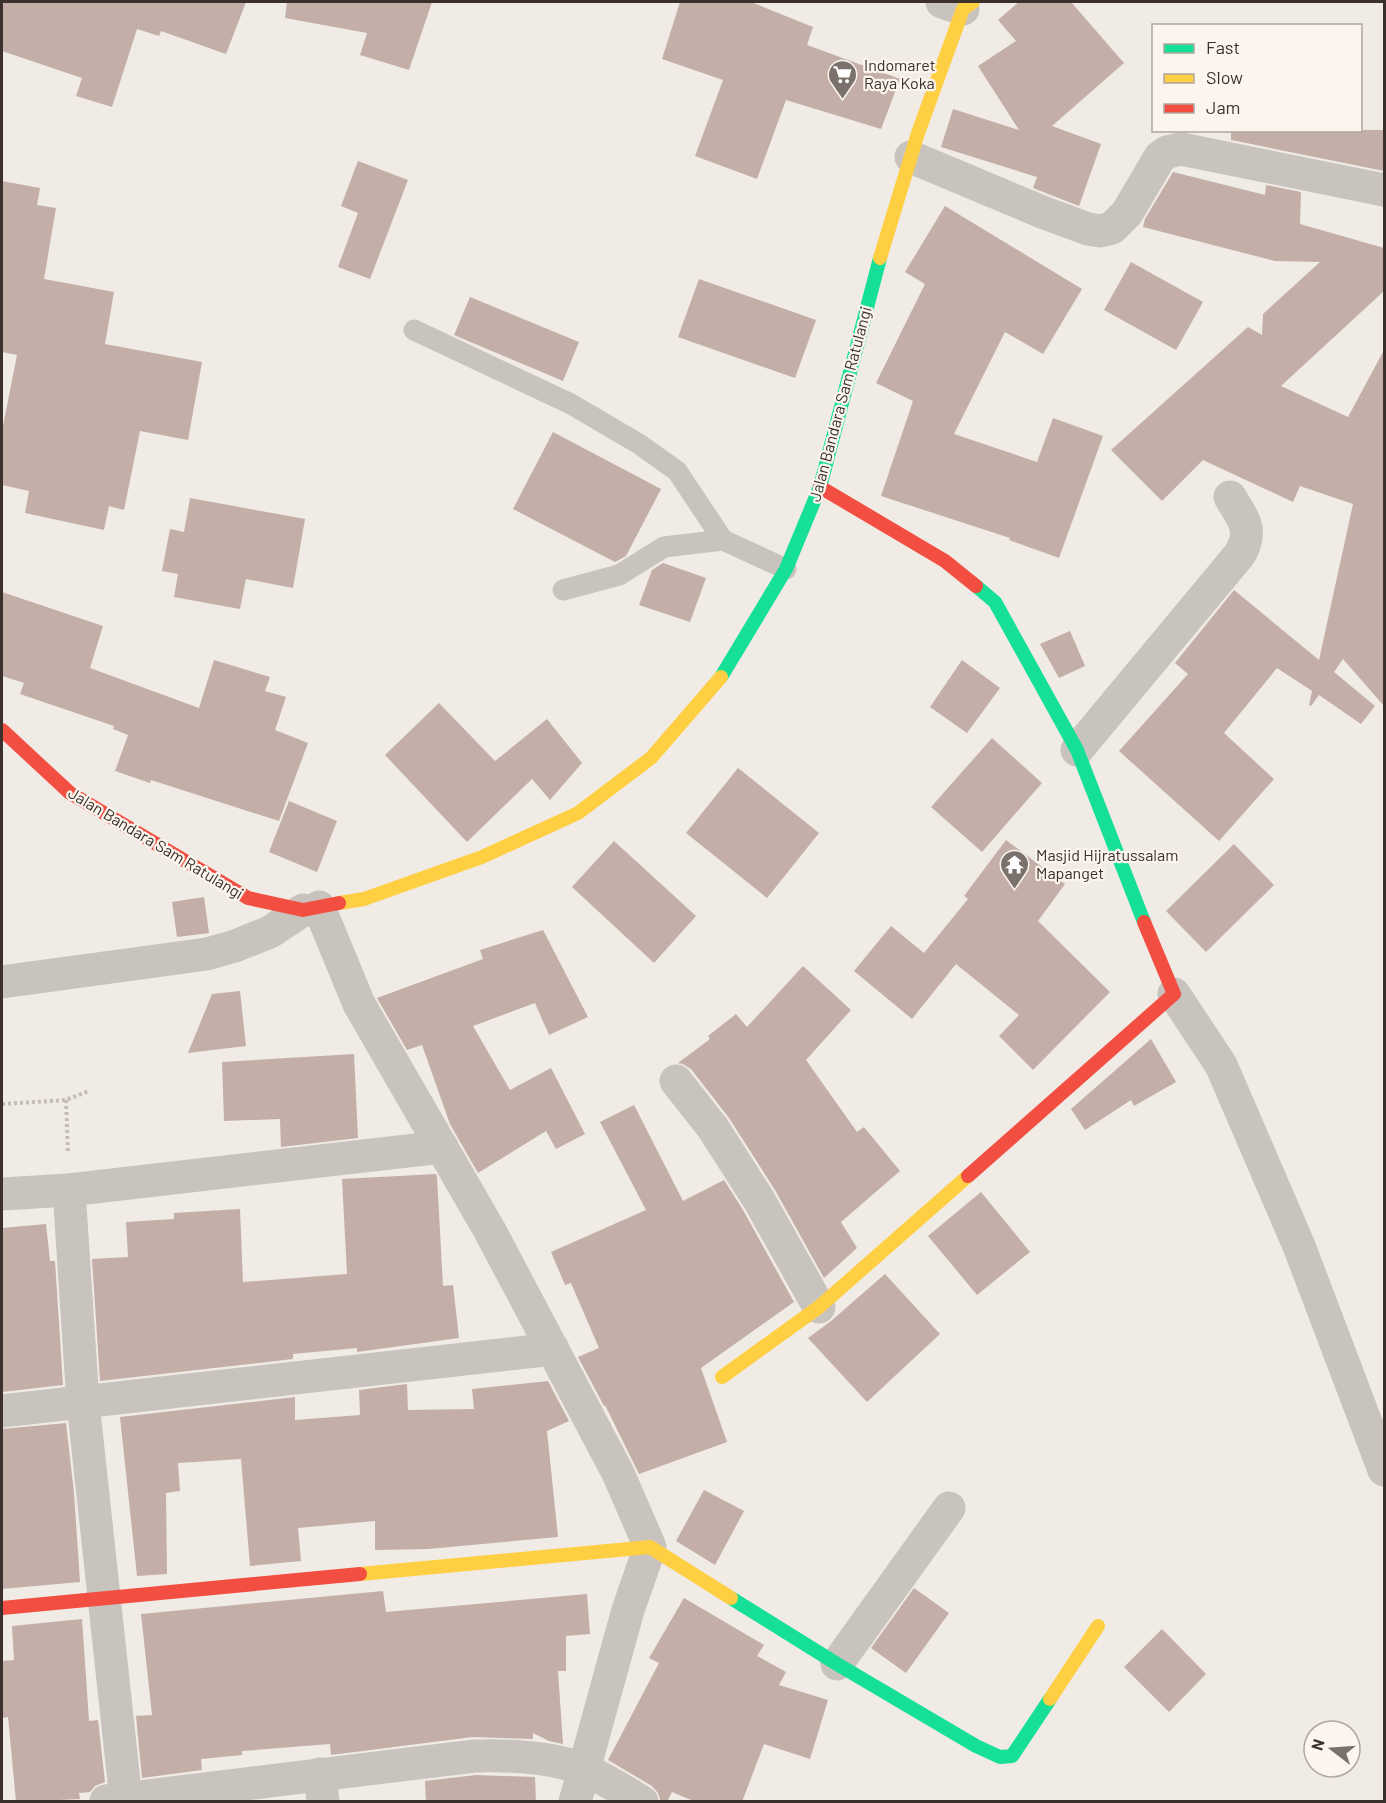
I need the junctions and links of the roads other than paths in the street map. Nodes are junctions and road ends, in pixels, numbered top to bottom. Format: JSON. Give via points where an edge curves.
{"nodes":[{"id":1,"x":959,"y":4,"type":"edge"},
{"id":2,"x":911,"y":157,"type":"junction"},
{"id":3,"x":1384,"y":190,"type":"edge"},
{"id":4,"x":414,"y":330,"type":"dead end"},
{"id":5,"x":820,"y":487,"type":"junction"},
{"id":6,"x":1230,"y":497,"type":"dead end"},
{"id":7,"x":723,"y":540,"type":"junction"},
{"id":8,"x":786,"y":569,"type":"junction"},
{"id":9,"x":563,"y":590,"type":"dead end"},
{"id":10,"x":2,"y":730,"type":"edge"},
{"id":11,"x":1077,"y":750,"type":"junction"},
{"id":12,"x":311,"y":909,"type":"junction"},
{"id":13,"x":2,"y":982,"type":"edge"},
{"id":14,"x":1174,"y":994,"type":"junction"},
{"id":15,"x":676,"y":1081,"type":"dead end"},
{"id":16,"x":442,"y":1147,"type":"junction"},
{"id":17,"x":69,"y":1190,"type":"junction"},
{"id":18,"x":2,"y":1194,"type":"edge"},
{"id":19,"x":819,"y":1307,"type":"junction"},
{"id":20,"x":553,"y":1349,"type":"junction"},
{"id":21,"x":723,"y":1377,"type":"dead end"},
{"id":22,"x":83,"y":1403,"type":"junction"},
{"id":23,"x":2,"y":1411,"type":"edge"},
{"id":24,"x":1384,"y":1470,"type":"edge"},
{"id":25,"x":949,"y":1508,"type":"dead end"},
{"id":26,"x":650,"y":1547,"type":"junction"},
{"id":27,"x":105,"y":1598,"type":"junction"},
{"id":28,"x":2,"y":1608,"type":"edge"},
{"id":29,"x":1098,"y":1626,"type":"dead end"},
{"id":30,"x":837,"y":1664,"type":"junction"},
{"id":31,"x":584,"y":1770,"type":"junction"},
{"id":32,"x":321,"y":1788,"type":"edge"},
{"id":33,"x":115,"y":1801,"type":"edge"},
{"id":34,"x":575,"y":1802,"type":"edge"},
{"id":35,"x":642,"y":1802,"type":"edge"}],
"edges":[{"from":1,"to":2,"type":"street","name":"Jalan Bandara Sam Ratulangi"},
{"from":2,"to":3,"type":"street","via":[[1042,212],[1101,231],[1112,228],[1127,213],[1160,157],[1181,149]]},
{"from":2,"to":5,"type":"street","name":"Jalan Bandara Sam Ratulangi","via":[[875,274]]},
{"from":4,"to":7,"type":"lane","via":[[571,404],[668,464],[677,471]]},
{"from":5,"to":8,"type":"street","name":"Jalan Bandara Sam Ratulangi"},
{"from":5,"to":11,"type":"street","via":[[945,561],[996,602]]},
{"from":6,"to":11,"type":"street","via":[[1248,528],[1247,542],[1240,554]]},
{"from":7,"to":8,"type":"lane"},
{"from":7,"to":9,"type":"lane","via":[[664,547],[619,575]]},
{"from":8,"to":12,"type":"street","name":"Jalan Bandara Sam Ratulangi","via":[[723,675],[651,758],[578,813],[482,857],[364,899]]},
{"from":10,"to":12,"type":"street","name":"Jalan Bandara Sam Ratulangi","via":[[70,793],[248,898]]},
{"from":11,"to":14,"type":"street"},
{"from":12,"to":13,"type":"street","via":[[270,932],[207,954]]},
{"from":12,"to":16,"type":"street","via":[[359,1004]]},
{"from":14,"to":19,"type":"street"},
{"from":14,"to":24,"type":"street","via":[[1221,1065],[1299,1246]]},
{"from":15,"to":19,"type":"street","via":[[713,1128],[759,1200]]},
{"from":16,"to":17,"type":"street"},
{"from":16,"to":20,"type":"street"},
{"from":17,"to":18,"type":"street"},
{"from":17,"to":22,"type":"street"},
{"from":19,"to":21,"type":"street"},
{"from":20,"to":22,"type":"street"},
{"from":20,"to":26,"type":"street","via":[[618,1473]]},
{"from":22,"to":23,"type":"street"},
{"from":22,"to":27,"type":"street"},
{"from":25,"to":30,"type":"street"},
{"from":26,"to":27,"type":"street"},
{"from":26,"to":30,"type":"street"},
{"from":26,"to":31,"type":"street","via":[[628,1610]]},
{"from":27,"to":28,"type":"street"},
{"from":27,"to":33,"type":"street"},
{"from":29,"to":30,"type":"street","via":[[1012,1756],[1000,1756],[976,1746]]},
{"from":31,"to":32,"type":"street","via":[[507,1755],[475,1756]]},
{"from":31,"to":34,"type":"street"},
{"from":31,"to":35,"type":"street"},
{"from":32,"to":33,"type":"street"}]}
